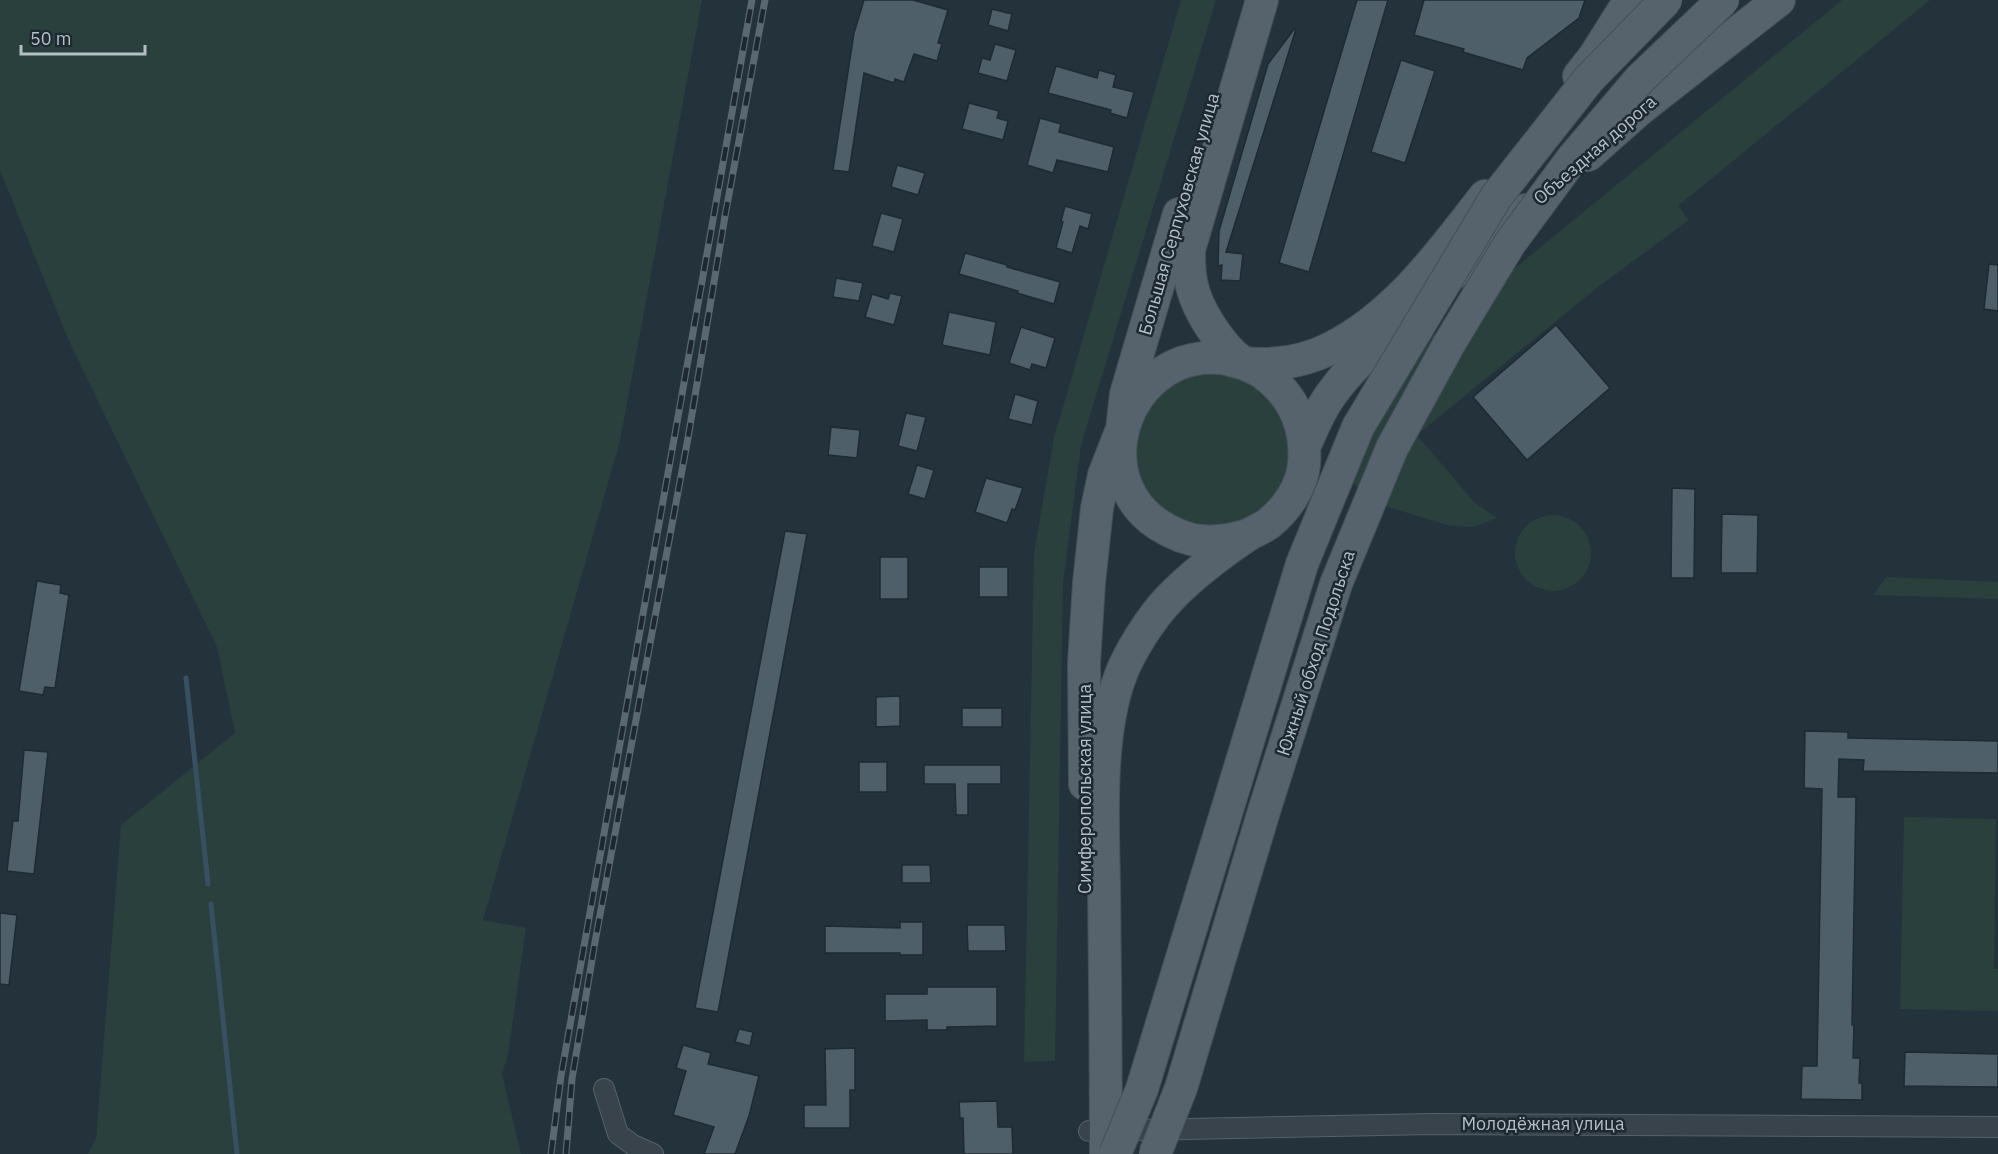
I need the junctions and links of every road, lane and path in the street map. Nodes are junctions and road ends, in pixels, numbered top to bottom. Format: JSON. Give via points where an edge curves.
{"nodes":[{"id":1,"x":1243,"y":0,"type":"edge"},
{"id":2,"x":1262,"y":0,"type":"edge"},
{"id":3,"x":1630,"y":0,"type":"edge"},
{"id":4,"x":1666,"y":0,"type":"edge"},
{"id":5,"x":1723,"y":0,"type":"edge"},
{"id":6,"x":1779,"y":0,"type":"edge"},
{"id":7,"x":1242,"y":363,"type":"junction"},
{"id":8,"x":1122,"y":429,"type":"junction"},
{"id":9,"x":1305,"y":445,"type":"junction"},
{"id":10,"x":1246,"y":536,"type":"junction"},
{"id":11,"x":604,"y":1089,"type":"dead end"},
{"id":12,"x":1998,"y":1127,"type":"edge"},
{"id":13,"x":1101,"y":1145,"type":"edge"},
{"id":14,"x":653,"y":1154,"type":"edge"},
{"id":15,"x":1155,"y":1154,"type":"edge"}],
"edges":[{"from":1,"to":8,"type":"main road","name":"Большая Серпуховская улица","via":[[1126,394]]},
{"from":2,"to":7,"type":"main road","name":"Большая Серпуховская улица","via":[[1189,250],[1191,282],[1199,306]]},
{"from":3,"to":7,"type":"main road","via":[[1594,57],[1423,275],[1373,321],[1333,348],[1305,360]]},
{"from":4,"to":13,"type":"main road","name":"Южный обход Подольска","bridge":true,"via":[[1588,80],[1496,197],[1358,427],[1302,564],[1142,1089]]},
{"from":5,"to":15,"type":"main road","name":"Южный обход Подольска","bridge":true,"via":[[1640,80],[1572,159],[1510,243],[1392,448],[1336,584],[1181,1088]]},
{"from":6,"to":9,"type":"main road","name":"Объездная дорога","via":[[1640,109],[1416,307],[1335,388]]},
{"from":7,"to":8,"type":"main road","via":[[1221,358],[1199,359],[1158,375],[1142,390]]},
{"from":7,"to":9,"type":"main road","via":[[1279,386],[1301,423]]},
{"from":8,"to":10,"type":"main road","via":[[1124,479],[1135,502],[1152,520],[1173,534],[1197,542],[1222,542]]},
{"from":8,"to":13,"type":"main road","name":"Симферопольская улица","via":[[1104,475],[1097,508],[1084,663]]},
{"from":9,"to":10,"type":"main road","via":[[1296,490],[1267,525]]},
{"from":10,"to":13,"type":"main road","name":"Симферопольская улица","via":[[1169,599],[1144,631],[1120,676],[1107,730]]},
{"from":11,"to":14,"type":"street","via":[[618,1134]]},
{"from":12,"to":13,"type":"street","name":"Молодёжная улица","via":[[1432,1124]]}]}
